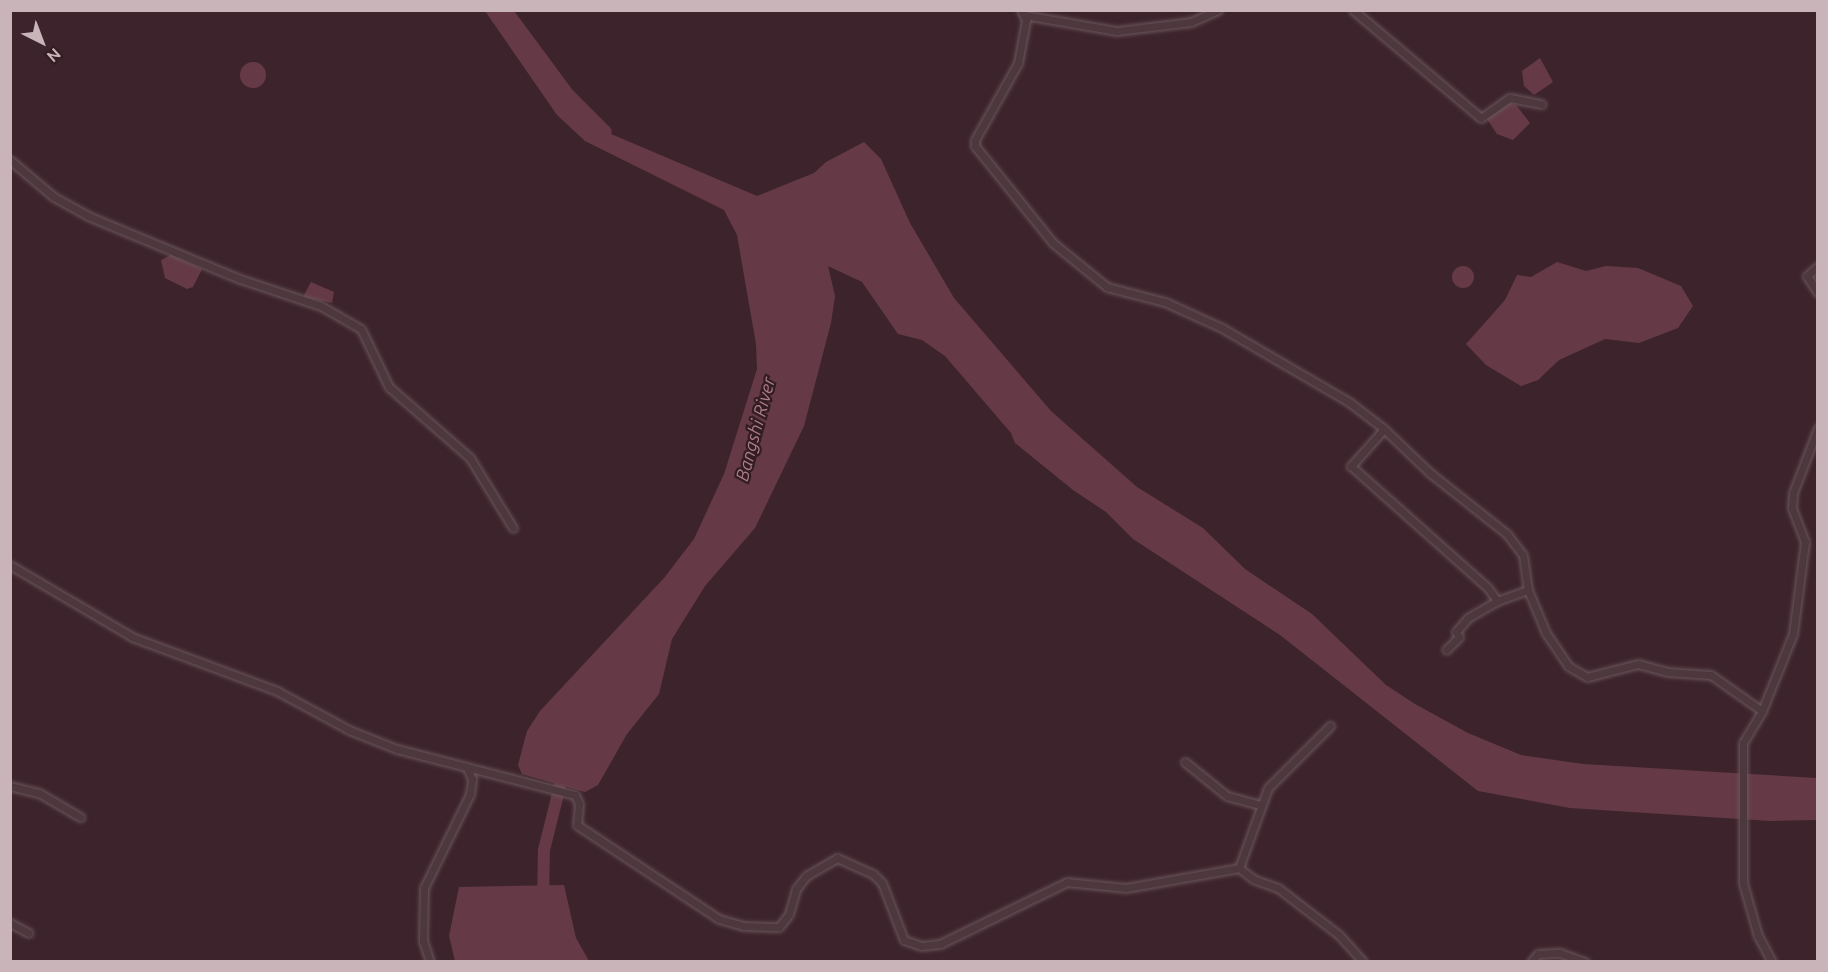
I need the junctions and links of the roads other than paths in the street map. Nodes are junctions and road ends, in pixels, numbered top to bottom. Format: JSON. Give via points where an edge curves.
{"nodes":[{"id":1,"x":1218,"y":10,"type":"edge"},
{"id":2,"x":1353,"y":10,"type":"edge"},
{"id":3,"x":1022,"y":13,"type":"edge"},
{"id":4,"x":1541,"y":104,"type":"dead end"},
{"id":5,"x":10,"y":160,"type":"edge"},
{"id":6,"x":1818,"y":266,"type":"edge"},
{"id":7,"x":1818,"y":293,"type":"edge"},
{"id":8,"x":1818,"y":428,"type":"edge"},
{"id":9,"x":1384,"y":429,"type":"junction"},
{"id":10,"x":513,"y":528,"type":"dead end"},
{"id":11,"x":10,"y":565,"type":"edge"},
{"id":12,"x":1528,"y":590,"type":"junction"},
{"id":13,"x":1497,"y":602,"type":"junction"},
{"id":14,"x":1446,"y":650,"type":"dead end"},
{"id":15,"x":1762,"y":711,"type":"junction"},
{"id":16,"x":1330,"y":726,"type":"dead end"},
{"id":17,"x":1185,"y":762,"type":"dead end"},
{"id":18,"x":467,"y":768,"type":"junction"},
{"id":19,"x":10,"y":786,"type":"edge"},
{"id":20,"x":1261,"y":805,"type":"junction"},
{"id":21,"x":80,"y":817,"type":"dead end"},
{"id":22,"x":1239,"y":868,"type":"junction"},
{"id":23,"x":10,"y":923,"type":"edge"},
{"id":24,"x":29,"y":933,"type":"dead end"},
{"id":25,"x":430,"y":962,"type":"edge"},
{"id":26,"x":1363,"y":962,"type":"edge"},
{"id":27,"x":1531,"y":962,"type":"edge"},
{"id":28,"x":1585,"y":962,"type":"edge"},
{"id":29,"x":1772,"y":962,"type":"edge"}],
"edges":[{"from":1,"to":3,"type":"street","via":[[1191,22],[1117,31]]},
{"from":2,"to":4,"type":"street","via":[[1476,116],[1485,117],[1498,103],[1510,98]]},
{"from":3,"to":9,"type":"street","via":[[1018,63],[975,146],[1053,243],[1107,287],[1165,302],[1222,328],[1340,396]]},
{"from":5,"to":10,"type":"street","via":[[54,197],[88,216],[240,279],[321,306],[361,329],[390,387],[470,458]]},
{"from":6,"to":7,"type":"street","via":[[1807,276]]},
{"from":8,"to":15,"type":"street","via":[[1793,493],[1792,508],[1805,542],[1797,616]]},
{"from":9,"to":12,"type":"street","via":[[1430,473],[1507,534],[1523,555]]},
{"from":9,"to":13,"type":"street","via":[[1351,466],[1488,588]]},
{"from":11,"to":18,"type":"street","via":[[132,637],[277,691],[349,730]]},
{"from":12,"to":13,"type":"street"},
{"from":12,"to":15,"type":"street","via":[[1546,633],[1569,668],[1595,678],[1624,665],[1638,664],[1668,672],[1711,675]]},
{"from":13,"to":14,"type":"street","via":[[1468,618],[1456,632],[1459,637]]},
{"from":15,"to":29,"type":"street","via":[[1743,743],[1742,871],[1749,910]]},
{"from":16,"to":20,"type":"street","via":[[1268,789]]},
{"from":17,"to":20,"type":"street","via":[[1227,796]]},
{"from":18,"to":22,"type":"street","via":[[558,789],[579,798],[577,825],[618,849],[665,886],[719,919],[768,929],[783,925],[806,876],[837,858],[873,874],[882,884],[904,940],[921,946],[940,944],[1067,882],[1126,888]]},
{"from":18,"to":25,"type":"street","via":[[472,779],[470,794],[423,896],[423,941]]},
{"from":19,"to":21,"type":"street","via":[[53,800]]},
{"from":20,"to":22,"type":"street"},
{"from":22,"to":26,"type":"street","via":[[1253,879],[1278,888],[1339,935]]},
{"from":23,"to":24,"type":"street"},
{"from":27,"to":28,"type":"street","via":[[1538,954],[1562,953]]}]}
